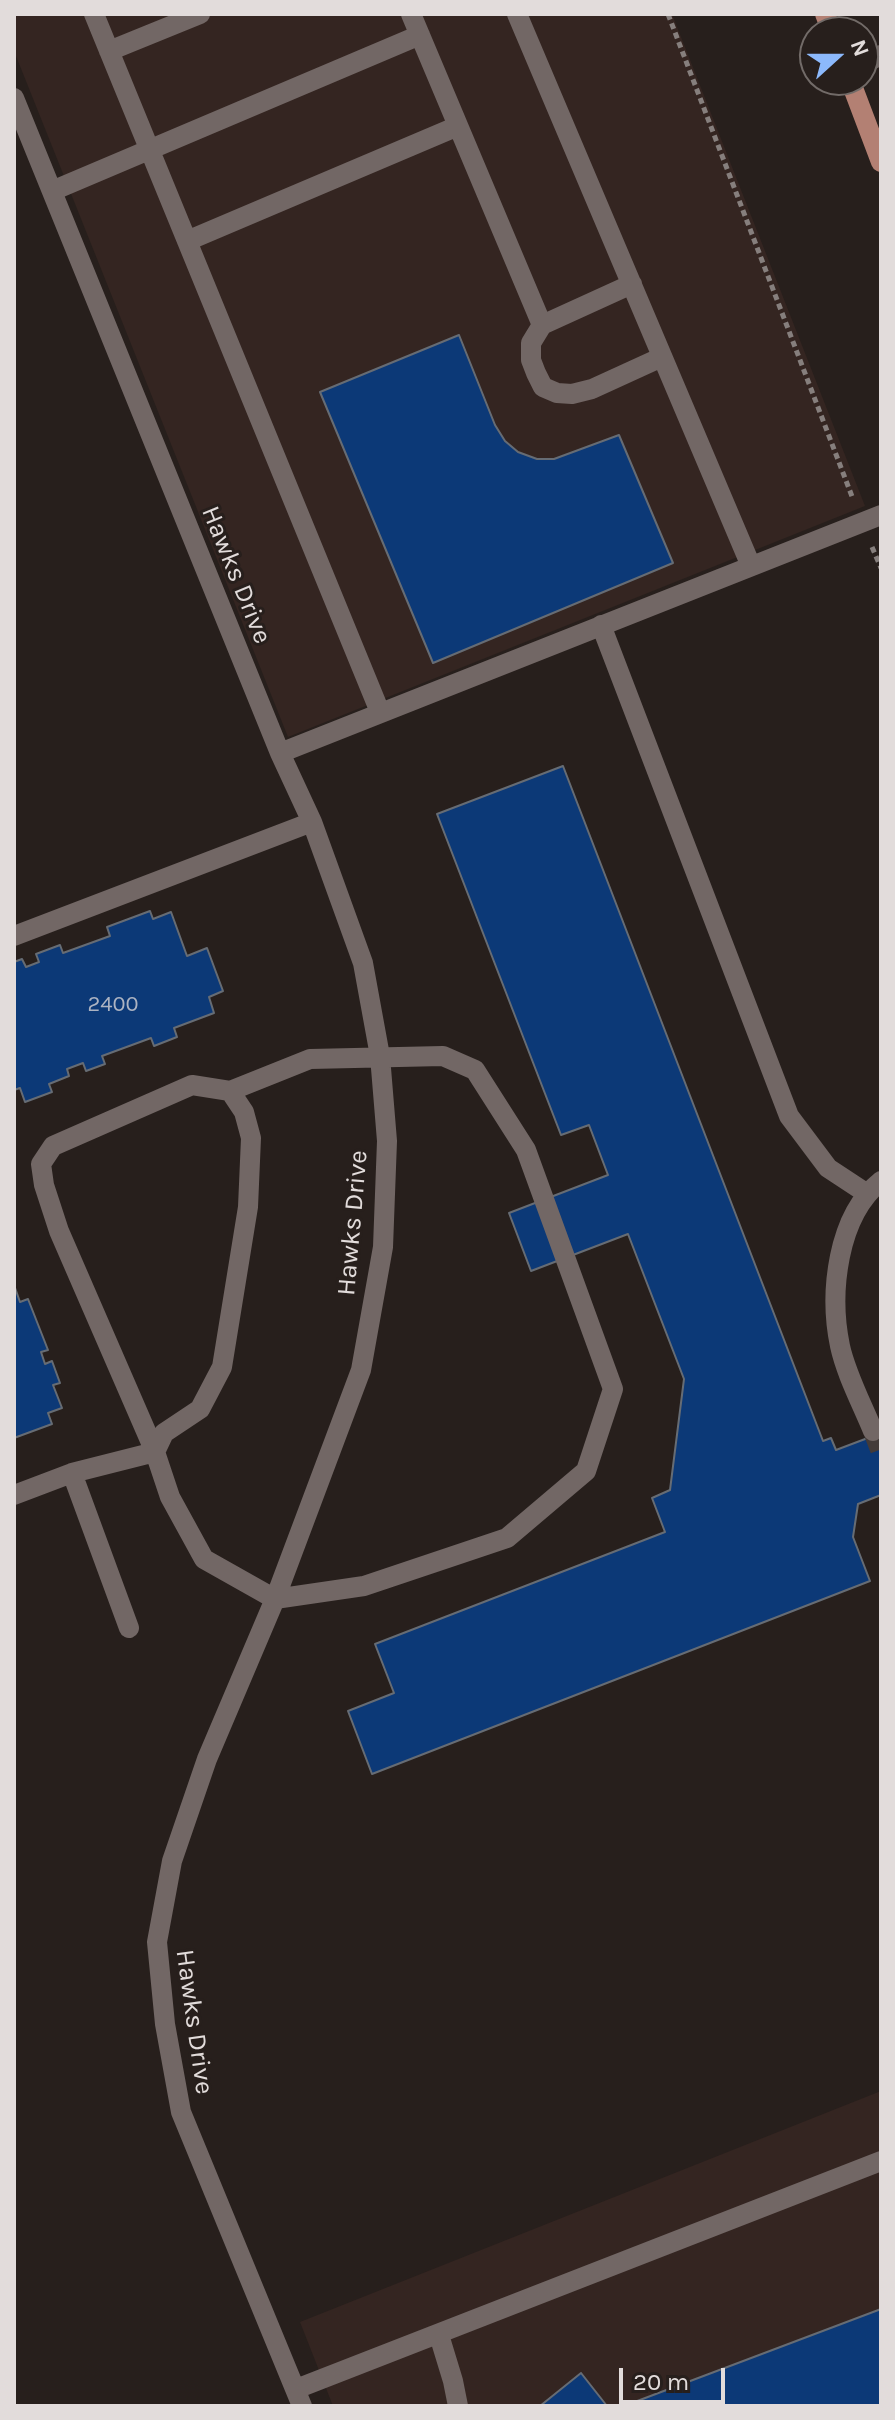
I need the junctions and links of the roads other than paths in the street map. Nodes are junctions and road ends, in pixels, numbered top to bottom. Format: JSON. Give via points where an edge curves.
{"nodes":[{"id":1,"x":94,"y":14,"type":"edge"},
{"id":2,"x":200,"y":14,"type":"edge"},
{"id":3,"x":411,"y":14,"type":"edge"},
{"id":4,"x":517,"y":14,"type":"edge"},
{"id":5,"x":420,"y":35,"type":"junction"},
{"id":6,"x":109,"y":51,"type":"junction"},
{"id":7,"x":856,"y":96,"type":"edge"},
{"id":8,"x":14,"y":98,"type":"edge"},
{"id":9,"x":458,"y":126,"type":"junction"},
{"id":10,"x":149,"y":149,"type":"junction"},
{"id":11,"x":881,"y":162,"type":"edge"},
{"id":12,"x":52,"y":191,"type":"junction"},
{"id":13,"x":187,"y":241,"type":"junction"},
{"id":14,"x":632,"y":284,"type":"junction"},
{"id":15,"x":542,"y":325,"type":"junction"},
{"id":16,"x":662,"y":357,"type":"junction"},
{"id":17,"x":881,"y":515,"type":"edge"},
{"id":18,"x":751,"y":566,"type":"junction"},
{"id":19,"x":601,"y":625,"type":"junction"},
{"id":20,"x":380,"y":712,"type":"junction"},
{"id":21,"x":280,"y":753,"type":"junction"},
{"id":22,"x":312,"y":822,"type":"junction"},
{"id":23,"x":14,"y":936,"type":"edge"},
{"id":24,"x":380,"y":1056,"type":"junction"},
{"id":25,"x":230,"y":1091,"type":"junction"},
{"id":26,"x":874,"y":1187,"type":"edge"},
{"id":27,"x":873,"y":1431,"type":"dead end"},
{"id":28,"x":155,"y":1452,"type":"junction"},
{"id":29,"x":72,"y":1473,"type":"junction"},
{"id":30,"x":14,"y":1495,"type":"edge"},
{"id":31,"x":275,"y":1599,"type":"junction"},
{"id":32,"x":129,"y":1628,"type":"dead end"},
{"id":33,"x":881,"y":2161,"type":"edge"},
{"id":34,"x":439,"y":2335,"type":"junction"},
{"id":35,"x":299,"y":2398,"type":"edge"},
{"id":36,"x":458,"y":2406,"type":"edge"}],
"edges":[{"from":1,"to":6,"type":"street"},
{"from":2,"to":6,"type":"street"},
{"from":3,"to":5,"type":"street"},
{"from":4,"to":14,"type":"street"},
{"from":5,"to":9,"type":"street"},
{"from":5,"to":10,"type":"street"},
{"from":6,"to":10,"type":"street"},
{"from":7,"to":11,"type":"main road"},
{"from":8,"to":12,"type":"street","name":"Hawks Drive"},
{"from":9,"to":13,"type":"street"},
{"from":9,"to":15,"type":"street"},
{"from":10,"to":12,"type":"street"},
{"from":10,"to":13,"type":"street"},
{"from":12,"to":21,"type":"street","name":"Hawks Drive"},
{"from":13,"to":20,"type":"street"},
{"from":14,"to":15,"type":"street"},
{"from":14,"to":16,"type":"street"},
{"from":15,"to":16,"type":"street","via":[[531,343],[531,360],[543,387],[557,393],[592,389]]},
{"from":16,"to":18,"type":"street"},
{"from":17,"to":18,"type":"street"},
{"from":18,"to":19,"type":"street"},
{"from":19,"to":20,"type":"street"},
{"from":19,"to":26,"type":"street","via":[[789,1116],[828,1168]]},
{"from":20,"to":21,"type":"street"},
{"from":21,"to":22,"type":"street","name":"Hawks Drive"},
{"from":22,"to":23,"type":"street"},
{"from":22,"to":24,"type":"street","name":"Hawks Drive","via":[[363,963]]},
{"from":24,"to":25,"type":"street","via":[[310,1059]]},
{"from":24,"to":31,"type":"street","name":"Hawks Drive","via":[[387,1141],[383,1247],[361,1370]]},
{"from":24,"to":31,"type":"street","via":[[443,1056],[475,1070],[526,1150],[613,1389],[586,1471],[507,1538],[364,1586]]},
{"from":25,"to":28,"type":"street","via":[[244,1112],[251,1138],[248,1207],[222,1367],[200,1409],[164,1433]]},
{"from":25,"to":28,"type":"street","via":[[192,1085],[53,1146],[41,1164],[59,1231]]},
{"from":26,"to":27,"type":"street","via":[[841,1246],[835,1296],[840,1347]]},
{"from":28,"to":29,"type":"street"},
{"from":28,"to":31,"type":"street","via":[[170,1497],[204,1559]]},
{"from":29,"to":30,"type":"street"},
{"from":29,"to":32,"type":"street"},
{"from":31,"to":35,"type":"street","name":"Hawks Drive","via":[[207,1759],[172,1861],[157,1942],[181,2112]]},
{"from":33,"to":34,"type":"street"},
{"from":34,"to":35,"type":"street"},
{"from":34,"to":36,"type":"street"}]}
